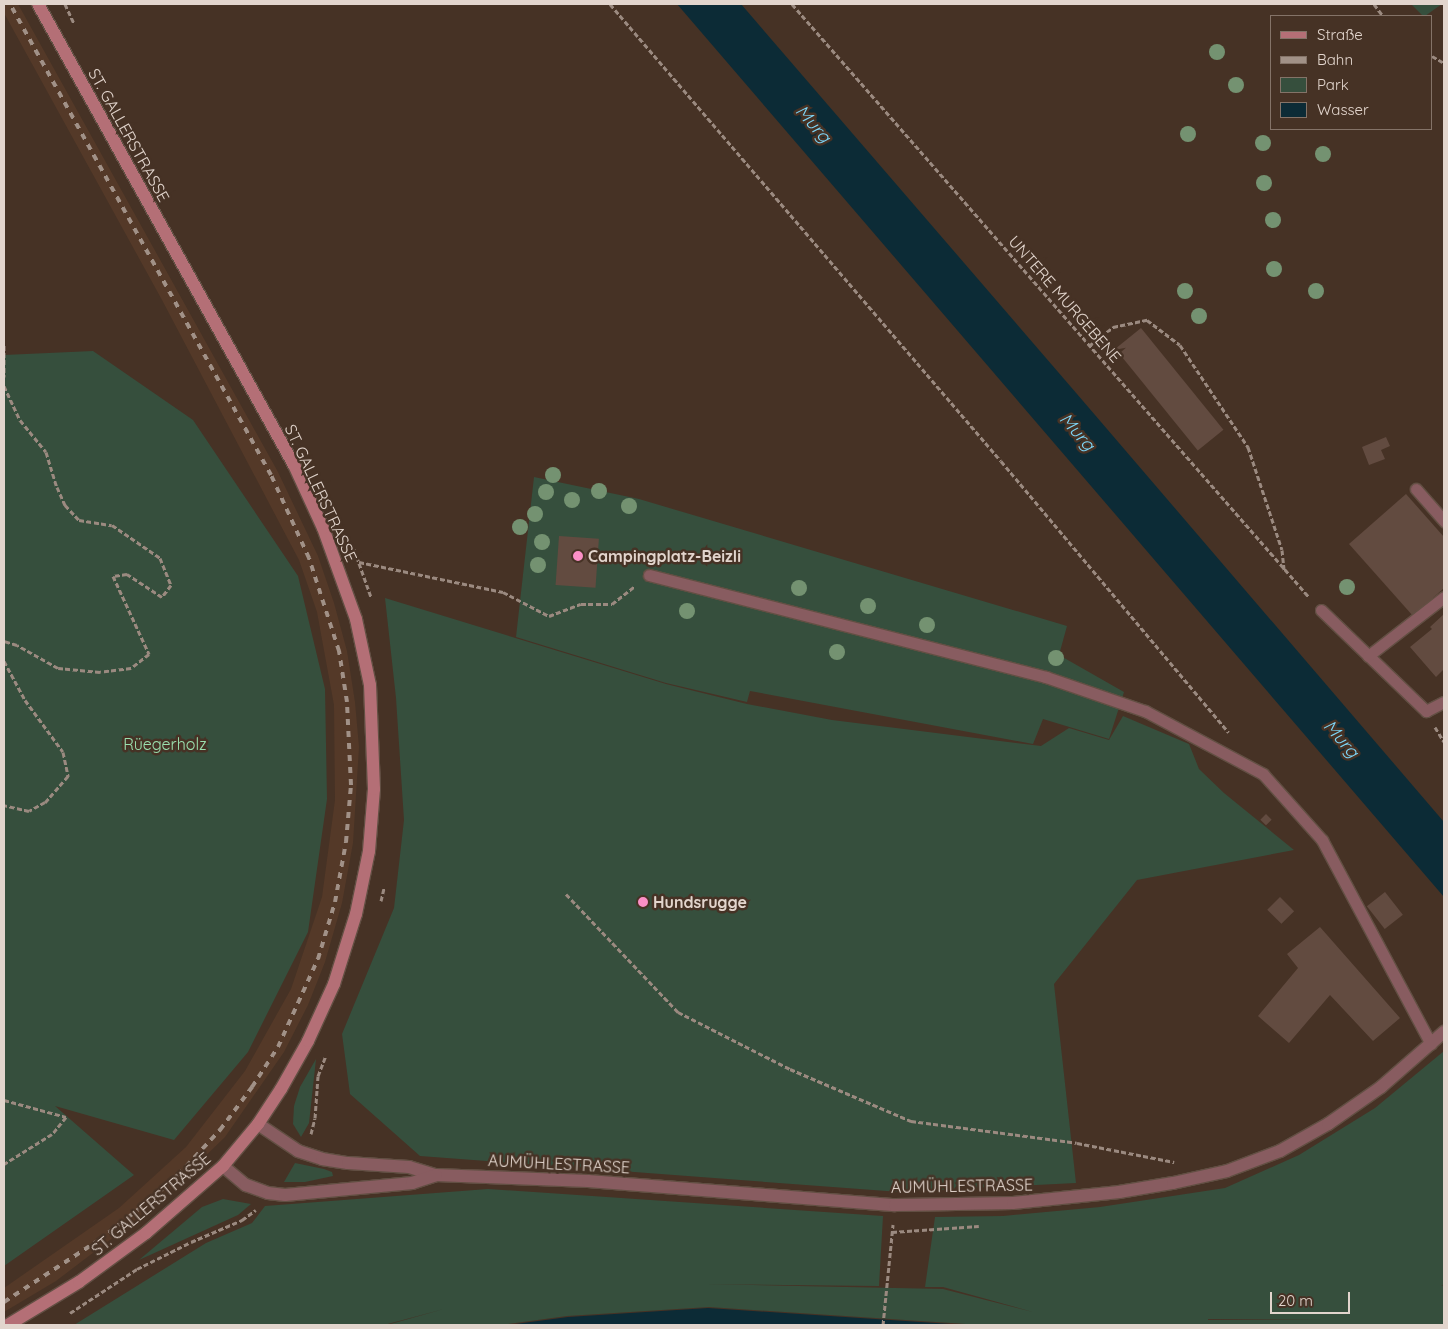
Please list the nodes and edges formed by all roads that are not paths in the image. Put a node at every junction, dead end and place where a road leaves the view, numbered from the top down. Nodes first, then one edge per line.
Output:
1 (38, 4) edge
2 (1416, 489) dead end
3 (1444, 521) edge
4 (649, 576) road end
5 (1444, 597) edge
6 (1321, 610) road end
7 (1368, 656) junction
8 (1444, 702) edge
9 (1444, 1032) edge
10 (1431, 1044) junction
11 (258, 1124) junction
12 (222, 1166) junction
13 (436, 1175) junction
14 (8, 1325) edge

1 - 11 main road, ST. GALLERSTRASSE
2 - 3 lane
4 - 10 lane
5 - 7 lane
6 - 7 lane
7 - 8 lane
9 - 10 street, AUMÜHLESTRASSE
10 - 13 street, AUMÜHLESTRASSE
11 - 12 main road, ST. GALLERSTRASSE
11 - 13 street, AUMÜHLESTRASSE
12 - 13 street, AUMÜHLESTRASSE
12 - 14 main road, ST. GALLERSTRASSE

